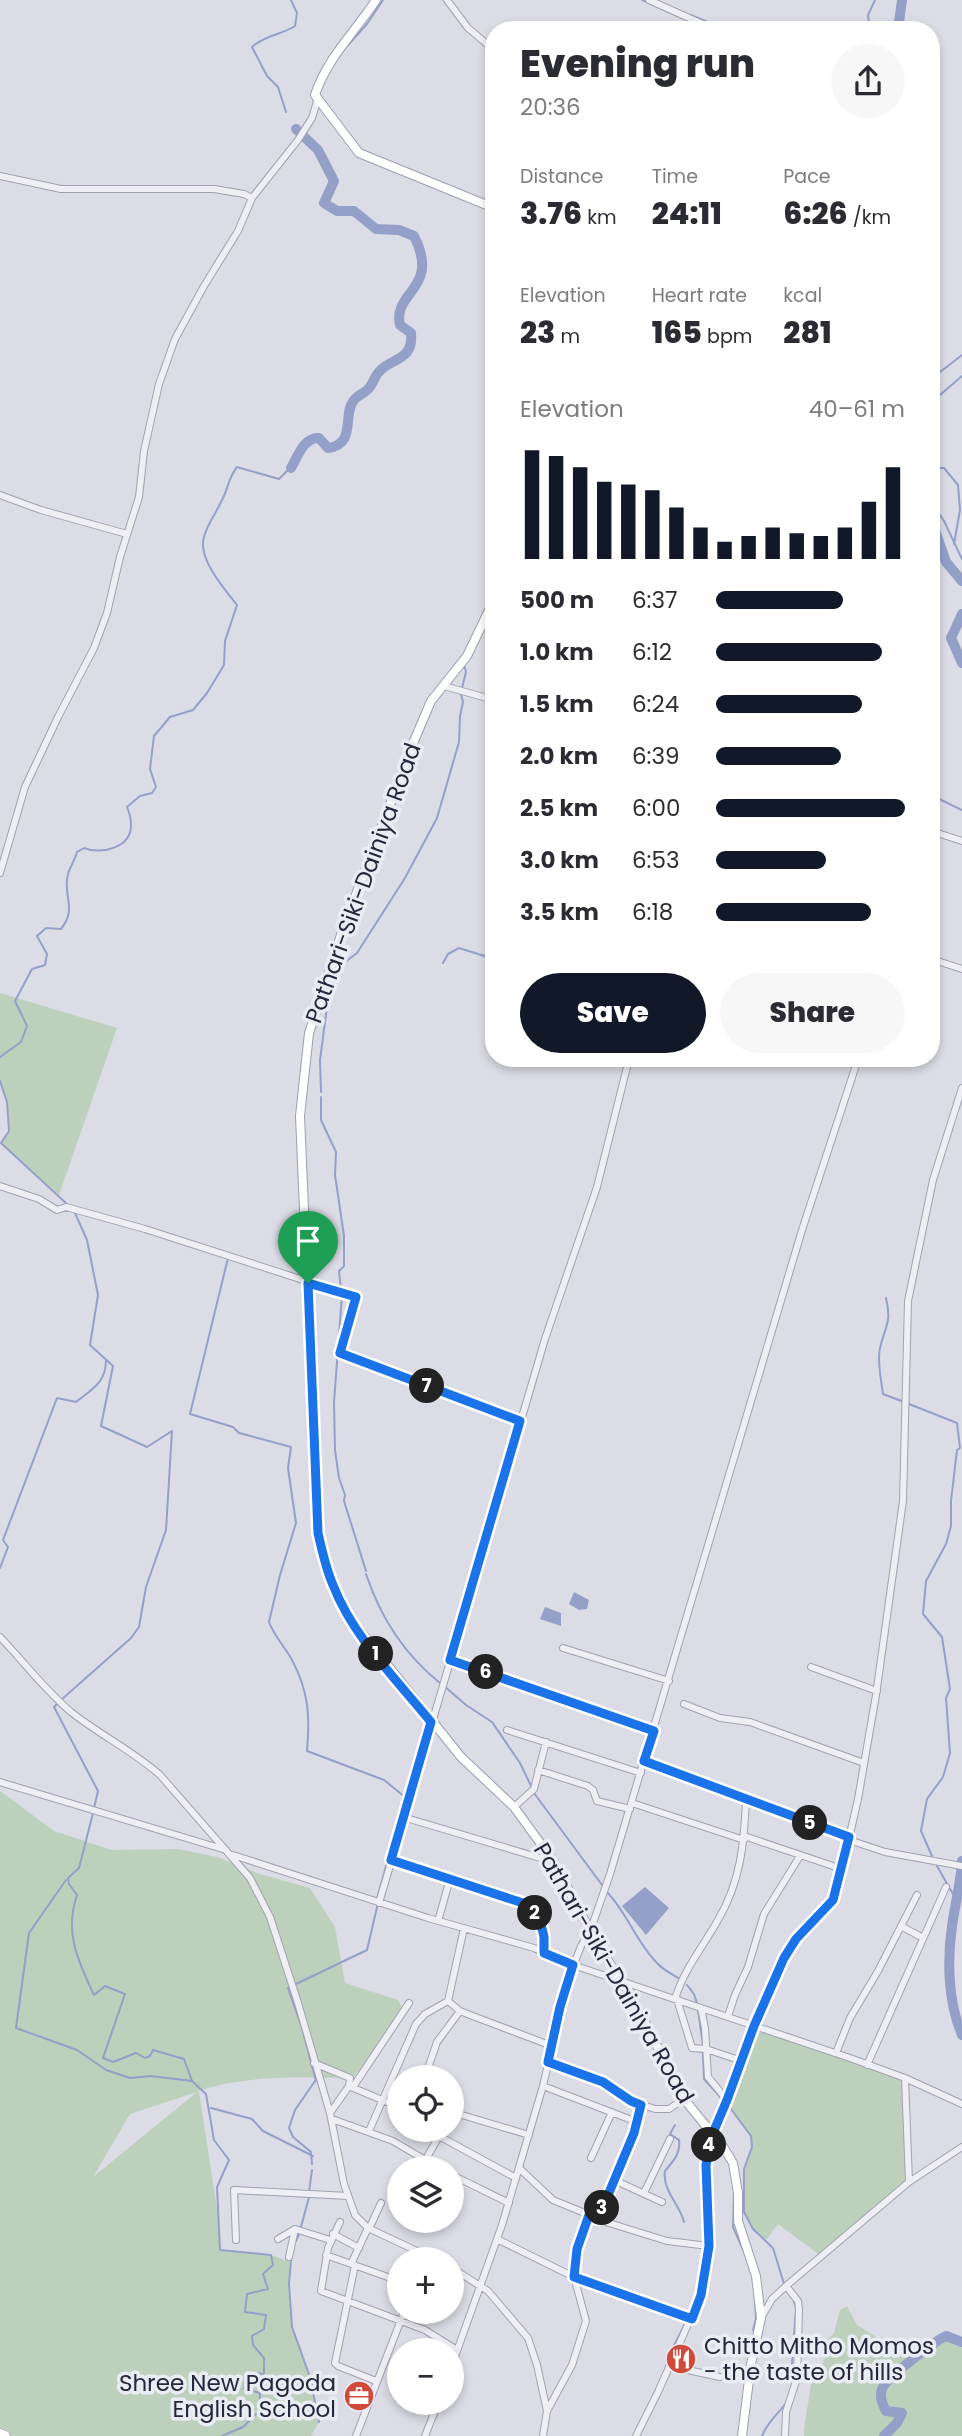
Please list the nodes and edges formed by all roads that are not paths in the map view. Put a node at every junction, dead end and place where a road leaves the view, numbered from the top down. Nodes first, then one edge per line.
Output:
1 (376, 0) edge
2 (447, 0) edge
3 (649, 0) edge
4 (696, 21) edge
5 (485, 42) edge
6 (318, 98) junction
7 (0, 176) edge
8 (252, 198) junction
9 (485, 204) edge
10 (0, 495) edge
11 (127, 534) junction
12 (485, 619) edge
13 (444, 686) junction
14 (485, 697) edge
15 (940, 834) edge
16 (962, 841) edge
17 (0, 873) edge
18 (940, 962) edge
19 (962, 969) edge
20 (627, 1067) edge
21 (855, 1067) edge
22 (962, 1088) edge
23 (0, 1186) edge
24 (308, 1283) junction
25 (520, 1421) junction
26 (0, 1637) edge
27 (563, 1648) dead end
28 (450, 1660) junction
29 (811, 1667) dead end
30 (668, 1681) junction
31 (877, 1691) junction
32 (684, 1704) dead end
33 (431, 1722) junction
34 (506, 1730) dead end
35 (654, 1731) junction
36 (546, 1742) junction
37 (644, 1761) junction
38 (864, 1763) junction
39 (538, 1770) junction
40 (640, 1773) junction
41 (0, 1782) edge
42 (747, 1800) junction
43 (631, 1806) junction
44 (514, 1807) junction
45 (403, 1817) junction
46 (744, 1838) junction
47 (849, 1839) junction
48 (230, 1853) junction
49 (800, 1856) junction
50 (391, 1860) junction
51 (554, 1862) junction
52 (962, 1866) edge
53 (842, 1869) junction
54 (450, 1879) junction
55 (946, 1887) dead end
56 (917, 1895) dead end
57 (379, 1903) junction
58 (438, 1921) junction
59 (901, 1926) junction
60 (464, 1928) junction
61 (590, 1932) junction
62 (923, 1938) junction
63 (544, 1953) junction
64 (573, 1965) junction
65 (622, 1981) junction
66 (676, 2000) junction
67 (448, 2001) junction
68 (409, 2003) dead end
69 (701, 2008) junction
70 (460, 2011) junction
71 (728, 2016) junction
72 (754, 2026) junction
73 (552, 2046) junction
74 (706, 2049) junction
75 (836, 2053) junction
76 (742, 2061) junction
77 (548, 2062) junction
78 (314, 2063) junction
79 (429, 2065) edge
80 (867, 2065) junction
81 (905, 2078) junction
82 (543, 2086) junction
83 (351, 2087) junction
84 (684, 2099) junction
85 (383, 2100) junction
86 (727, 2100) junction
87 (387, 2102) edge
88 (962, 2104) edge
89 (641, 2105) junction
90 (612, 2112) junction
91 (331, 2116) junction
92 (464, 2116) edge
93 (637, 2122) junction
94 (369, 2132) junction
95 (713, 2133) junction
96 (529, 2135) junction
97 (670, 2139) dead end
98 (454, 2142) edge
99 (962, 2147) edge
100 (419, 2156) edge
101 (592, 2158) dead end
102 (519, 2168) junction
103 (516, 2178) junction
104 (614, 2180) junction
105 (464, 2181) edge
106 (909, 2182) junction
107 (644, 2193) junction
108 (348, 2196) junction
109 (662, 2202) dead end
110 (381, 2203) dead end
111 (509, 2203) junction
112 (589, 2215) junction
113 (598, 2219) junction
114 (340, 2222) dead end
115 (295, 2229) junction
116 (369, 2229) junction
117 (331, 2237) junction
118 (498, 2238) junction
119 (278, 2239) dead end
120 (236, 2240) dead end
121 (709, 2246) junction
122 (404, 2247) edge
123 (359, 2248) junction
124 (326, 2255) junction
125 (289, 2257) dead end
126 (353, 2264) junction
127 (464, 2275) edge
128 (387, 2277) edge
129 (574, 2277) junction
130 (480, 2286) junction
131 (786, 2286) junction
132 (349, 2300) junction
133 (387, 2315) edge
134 (761, 2318) junction
135 (692, 2319) junction
136 (399, 2324) edge
137 (410, 2324) edge
138 (440, 2338) edge
139 (461, 2338) edge
140 (669, 2366) junction
141 (720, 2377) dead end
142 (376, 2381) junction
143 (547, 2411) junction
144 (433, 2415) edge
145 (0, 2434) edge
146 (5, 2436) edge
147 (356, 2436) edge
148 (425, 2436) edge
149 (543, 2436) edge
150 (636, 2436) edge
151 (742, 2436) edge
152 (785, 2436) edge

1 - 6 main road
2 - 5 street
3 - 4 street
6 - 8 street
6 - 9 main road
7 - 8 street
8 - 11 street
10 - 11 street
11 - 17 street
12 - 13 main road, Pathari-Siki-Dainiya Road
13 - 14 street
13 - 24 main road, Pathari-Siki-Dainiya Road
15 - 16 street
18 - 19 street
20 - 25 street
21 - 30 street
22 - 31 street
23 - 24 street
24 - 25 street
24 - 33 main road, Pathari-Siki-Dainiya Road
25 - 28 street
26 - 48 street
27 - 30 street
28 - 33 street
28 - 35 street
29 - 31 street
30 - 35 street
31 - 38 street
32 - 38 street
33 - 44 main road, Pathari-Siki-Dainiya Road
33 - 45 street
34 - 36 street
35 - 37 street
36 - 39 street
36 - 40 street
37 - 40 street
37 - 42 street
38 - 47 street
39 - 43 street
39 - 44 street
40 - 43 street
41 - 48 street
42 - 46 street
42 - 47 street
43 - 46 street
43 - 61 street
44 - 51 main road, Pathari-Siki-Dainiya Road
45 - 50 street
45 - 51 street
46 - 49 street
46 - 66 street
47 - 52 street
47 - 53 street
48 - 57 street
48 - 78 street
49 - 53 street
49 - 71 street
50 - 54 street
50 - 57 street
51 - 61 main road, Pathari-Siki-Dainiya Road
53 - 72 street
54 - 58 street
54 - 63 street
55 - 62 street
56 - 59 street
57 - 58 street
58 - 60 street
59 - 62 street
59 - 75 street
60 - 63 street
60 - 67 street
61 - 64 street
61 - 65 main road, Pathari-Siki-Dainiya Road
62 - 80 street
63 - 64 street
64 - 65 street
64 - 73 street
65 - 66 street
65 - 84 main road, Pathari-Siki-Dainiya Road
66 - 69 street
66 - 74 street
67 - 70 street
67 - 85 street
68 - 83 street
69 - 71 street
69 - 74 street
70 - 73 street
70 - 79 street
71 - 72 street
72 - 75 street
72 - 76 street
73 - 77 street
74 - 76 street
74 - 86 street
75 - 80 street
76 - 86 street
77 - 82 street
77 - 89 street
78 - 83 street
78 - 91 street
80 - 81 street
81 - 88 street
81 - 106 street
82 - 90 street
82 - 96 street
83 - 85 street
83 - 91 street
84 - 89 street
84 - 95 main road, Pathari-Siki-Dainiya Road
85 - 87 street
85 - 94 street
86 - 95 street
89 - 93 street
90 - 93 street
90 - 101 street
91 - 94 street
91 - 108 street
92 - 96 street
93 - 104 street
94 - 100 street
95 - 121 street
95 - 134 main road, Pathari-Siki-Dainiya Road
96 - 102 street
97 - 107 street
98 - 103 street
99 - 106 street
102 - 103 street
102 - 112 street
103 - 111 street
104 - 107 street
104 - 113 street
105 - 111 street
106 - 131 street
107 - 109 street
108 - 116 street
108 - 120 street
110 - 116 street
111 - 118 street
112 - 113 street
112 - 129 street
113 - 121 street
114 - 117 street
115 - 117 street
115 - 119 street
115 - 125 street
116 - 122 street
116 - 123 street
117 - 123 street
117 - 124 street
118 - 129 street
118 - 130 street
121 - 135 street
123 - 126 street
124 - 126 street
124 - 132 street
126 - 128 street
126 - 132 street
127 - 130 street
129 - 135 street
129 - 143 street
130 - 139 street
130 - 143 street
131 - 134 street
131 - 152 street
132 - 133 street
132 - 142 street
134 - 151 main road, Pathari-Siki-Dainiya Road
135 - 140 street
136 - 142 street
137 - 138 street
140 - 141 street
140 - 150 street
142 - 147 street
143 - 149 street
144 - 148 street
145 - 146 highway

